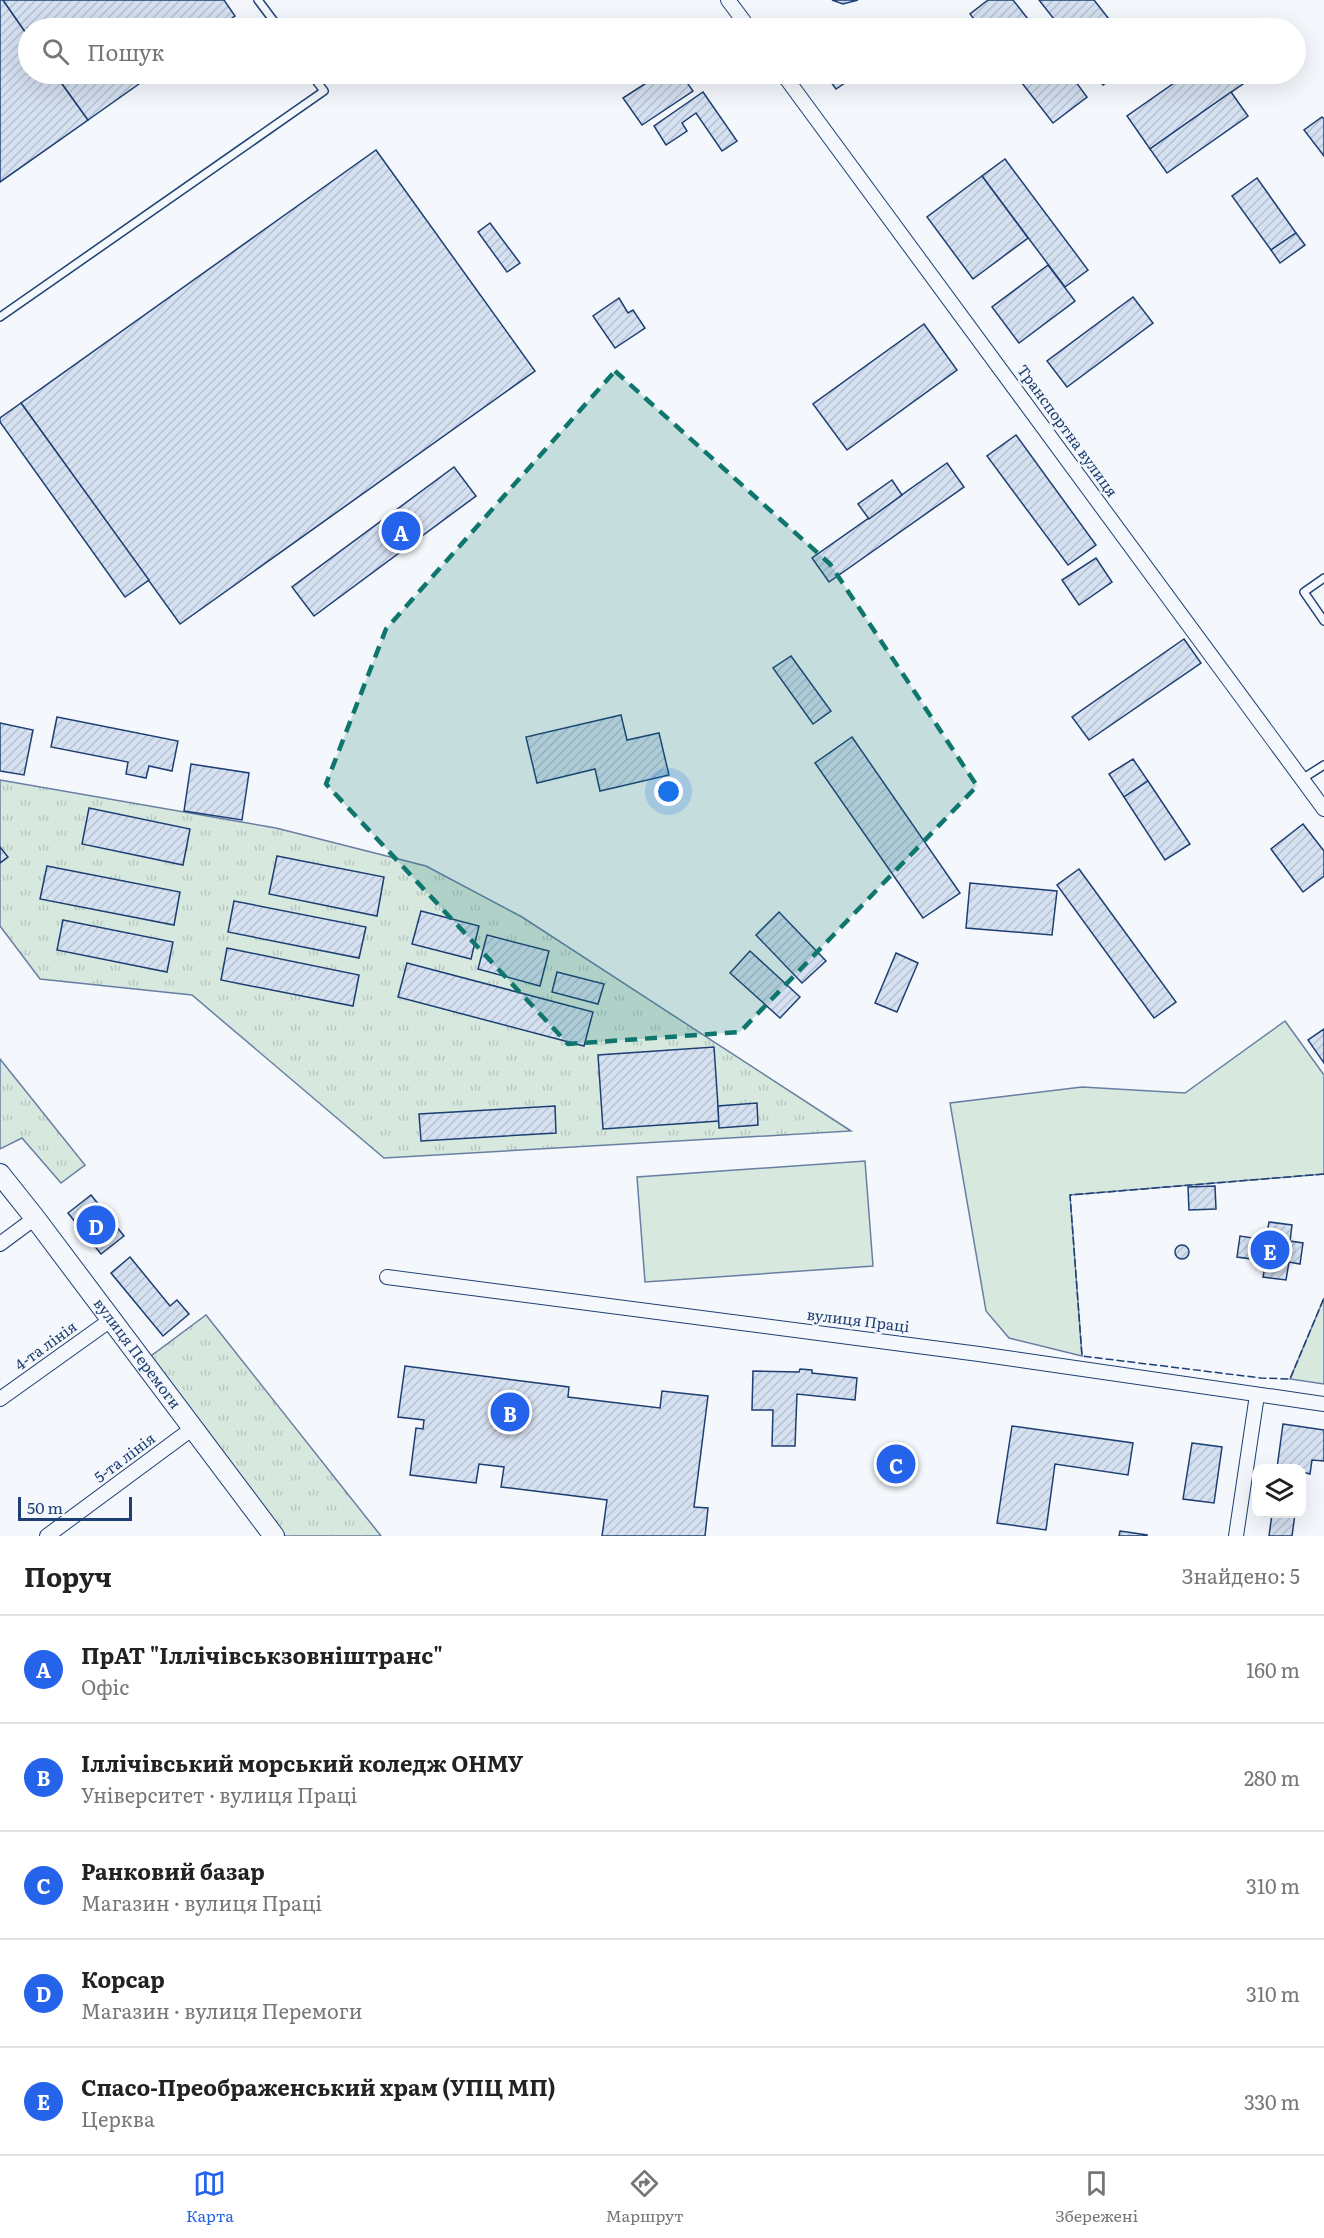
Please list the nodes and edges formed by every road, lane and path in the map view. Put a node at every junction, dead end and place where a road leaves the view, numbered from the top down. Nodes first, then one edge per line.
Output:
1 (258, 0) edge
2 (728, 0) edge
3 (272, 18) edge
4 (742, 18) edge
5 (318, 84) edge
6 (790, 84) edge
7 (0, 306) edge
8 (2, 315) edge
9 (1324, 578) edge
10 (1324, 621) edge
11 (1324, 765) edge
12 (1302, 779) junction
13 (1324, 809) edge
14 (0, 1174) edge
15 (35, 1218) junction
16 (0, 1244) edge
17 (387, 1277) dead end
18 (112, 1319) junction
19 (1257, 1395) junction
20 (0, 1399) edge
21 (1324, 1404) edge
22 (193, 1428) junction
23 (47, 1536) edge
24 (274, 1536) edge
25 (1236, 1536) edge

1 - 3 lane
2 - 4 street
5 - 8 lane
6 - 12 street, Транспортна вулиця
7 - 8 lane
9 - 10 lane
11 - 12 lane
12 - 13 street, Транспортна вулиця
14 - 15 main road, вулиця Перемоги
15 - 16 street
15 - 18 main road, вулиця Перемоги
17 - 19 street, вулиця Праці
18 - 20 street, 4-та лінія
18 - 22 main road, вулиця Перемоги
19 - 21 street, вулиця Праці
19 - 25 street
22 - 23 street, 5-та лінія
22 - 24 main road, вулиця Перемоги

